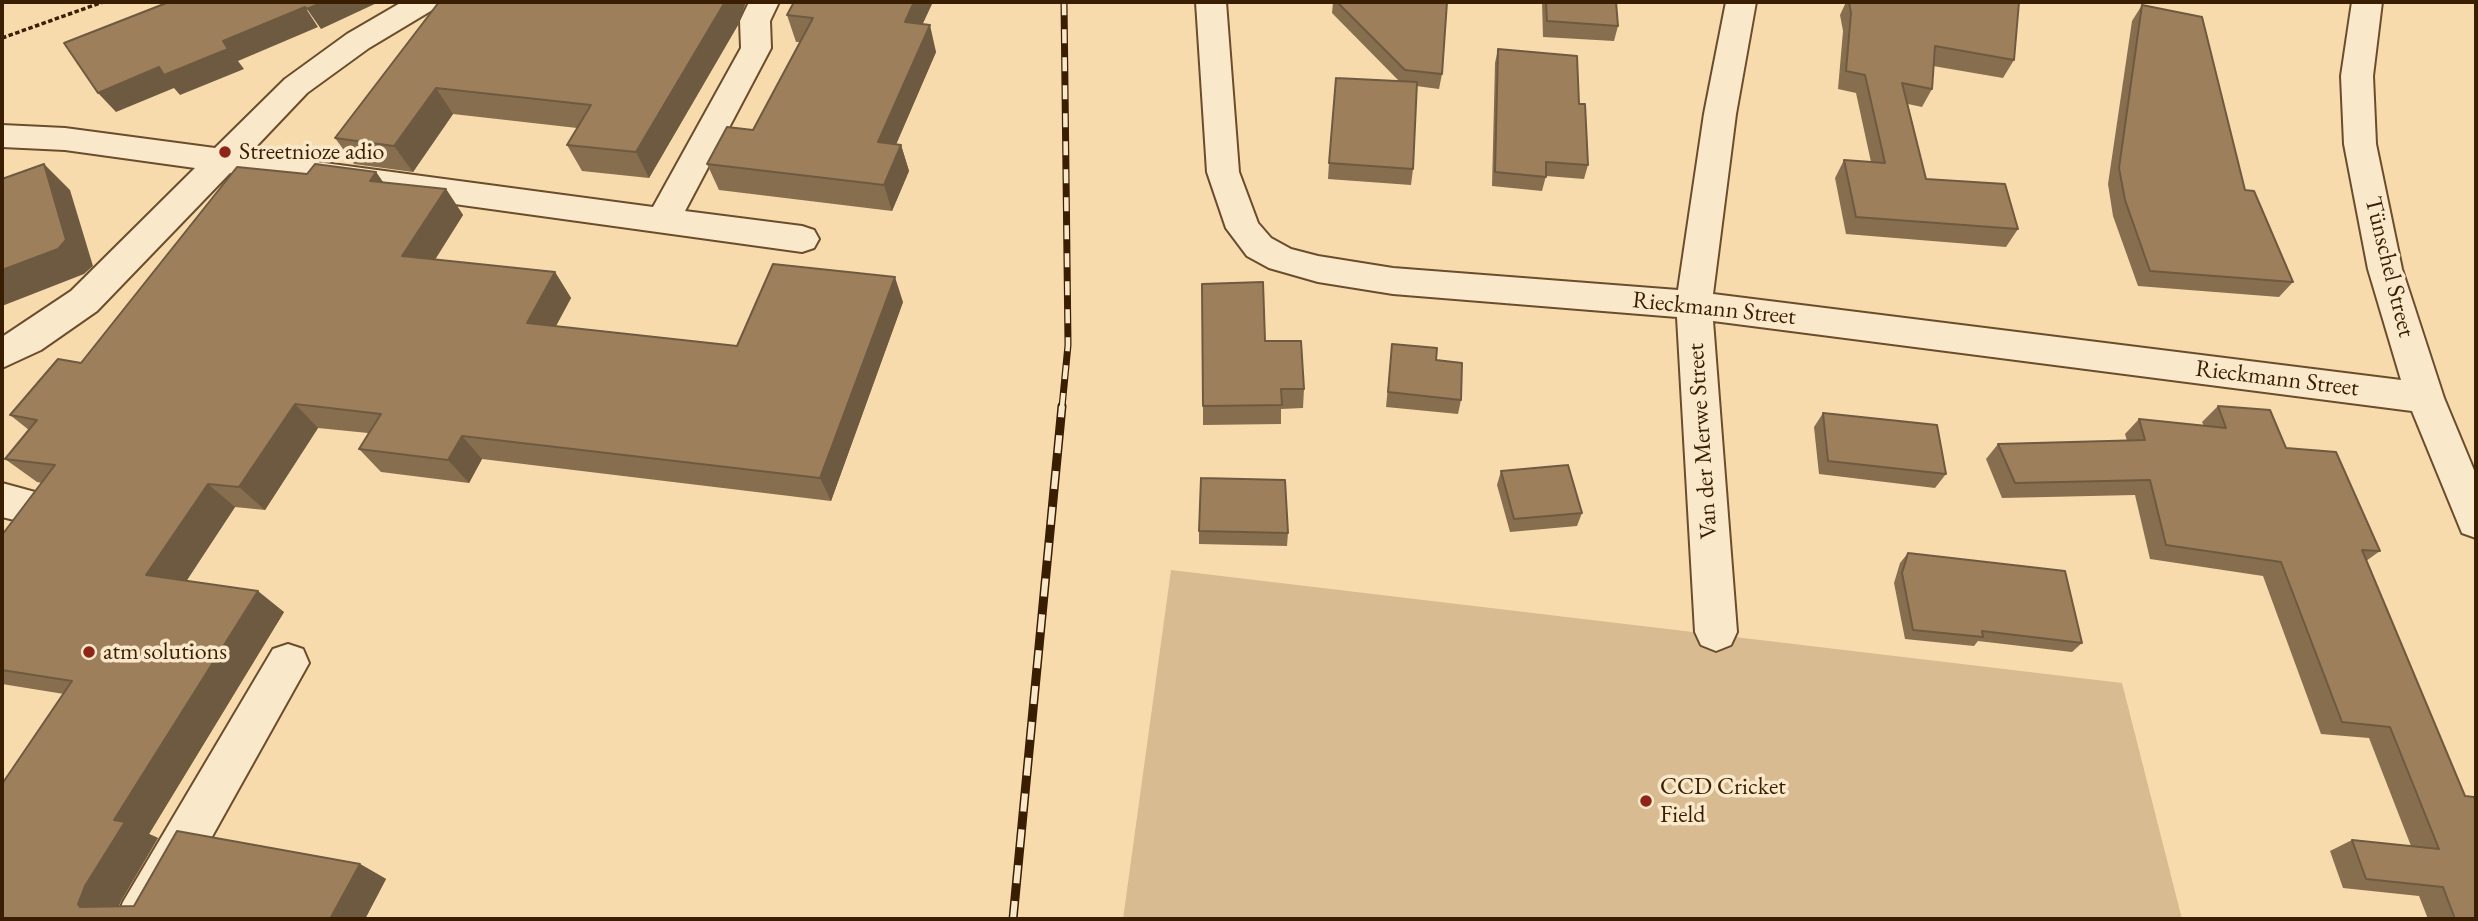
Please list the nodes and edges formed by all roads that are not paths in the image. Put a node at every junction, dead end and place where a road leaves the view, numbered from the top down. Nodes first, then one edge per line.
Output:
1 (424, 2) edge
2 (764, 2) edge
3 (1211, 2) edge
4 (1741, 2) edge
5 (2367, 2) edge
6 (2, 136) edge
7 (223, 160) junction
8 (663, 220) junction
9 (802, 239) dead end
10 (1694, 305) junction
11 (2, 354) edge
12 (2425, 398) junction
13 (2, 500) edge
14 (43, 510) edge
15 (2476, 521) edge
16 (1716, 632) dead end
17 (288, 663) dead end
18 (140, 919) edge

1 - 7 street
2 - 8 street
3 - 10 street, Rieckmann Street
4 - 10 street, Van der Merwe Street
5 - 12 street, Tünschel Street
6 - 7 street
7 - 8 street
7 - 11 street
8 - 9 street
10 - 12 street, Rieckmann Street
10 - 16 street, Van der Merwe Street
12 - 15 street, Tünschel Street
13 - 14 street
17 - 18 street

